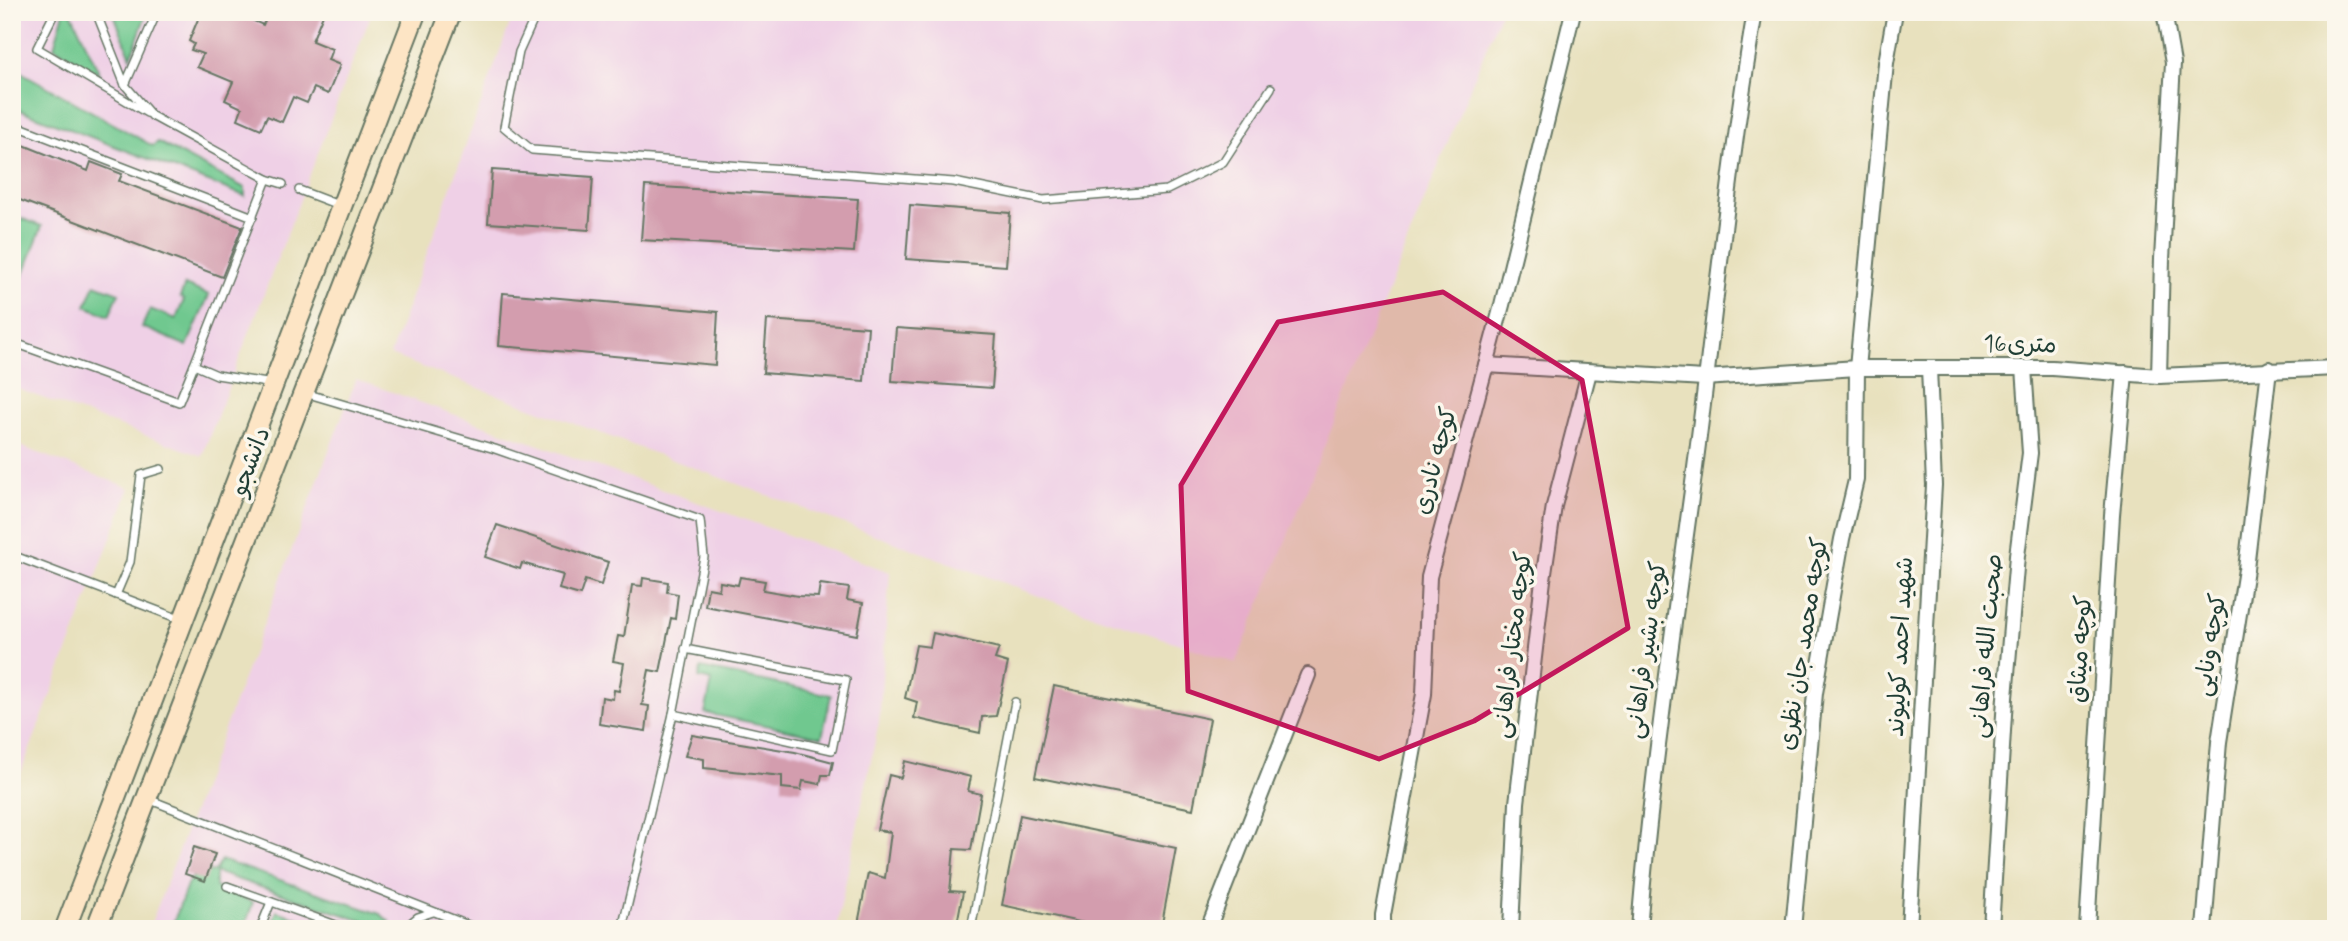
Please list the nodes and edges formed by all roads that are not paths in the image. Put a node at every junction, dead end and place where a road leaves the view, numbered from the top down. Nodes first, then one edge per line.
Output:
1 (55, 12) edge
2 (96, 12) edge
3 (157, 12) edge
4 (416, 12) edge
5 (451, 12) edge
6 (537, 12) edge
7 (1573, 12) edge
8 (1755, 12) edge
9 (1895, 12) edge
10 (2164, 12) edge
11 (125, 85) junction
12 (1271, 88) dead end
13 (152, 116) junction
14 (12, 124) edge
15 (267, 179) junction
16 (283, 184) dead end
17 (299, 190) dead end
18 (342, 206) junction
19 (254, 217) junction
20 (12, 342) edge
21 (194, 365) junction
22 (1486, 365) junction
23 (1857, 368) junction
24 (1928, 368) junction
25 (2024, 368) junction
26 (2336, 368) edge
27 (2269, 369) junction
28 (1589, 372) junction
29 (2125, 373) junction
30 (2159, 376) junction
31 (1704, 378) junction
32 (273, 384) junction
33 (304, 393) junction
34 (162, 469) dead end
35 (12, 555) edge
36 (116, 595) junction
37 (183, 620) junction
38 (685, 649) junction
39 (1308, 675) dead end
40 (1015, 702) dead end
41 (673, 714) junction
42 (147, 799) junction
43 (2336, 864) edge
44 (2336, 880) edge
45 (228, 886) dead end
46 (271, 902) junction
47 (434, 912) junction
48 (65, 929) edge
49 (96, 929) edge
50 (260, 929) edge
51 (348, 929) edge
52 (403, 929) edge
53 (478, 929) edge
54 (622, 929) edge
55 (971, 929) edge
56 (1208, 929) edge
57 (1384, 929) edge
58 (1511, 929) edge
59 (1639, 929) edge
60 (1793, 929) edge
61 (1909, 929) edge
62 (1991, 929) edge
63 (2087, 929) edge
64 (2204, 929) edge

1 - 13 lane
2 - 11 lane
3 - 11 lane
4 - 18 main road, دانشجو
5 - 33 main road, دانشجو
6 - 12 lane
7 - 22 street, کوچه نادری
8 - 31 street, کوچه بشیر فراهانی
9 - 23 street, کوچه محمد جان نظری
10 - 30 street
11 - 13 lane
13 - 15 lane
14 - 19 lane
15 - 16 lane
15 - 19 lane
17 - 18 lane
18 - 32 main road, دانشجو
19 - 21 lane
20 - 21 lane
21 - 32 lane
22 - 28 street, 16متری
22 - 57 street, کوچه نادری
23 - 24 street, 16متری
23 - 31 street, 16متری
23 - 60 street, کوچه محمد جان نظری
24 - 25 street, 16متری
24 - 61 street, شهید احمد کولیوند
25 - 29 street, 16متری
25 - 62 street, صحبت الله فراهانی
26 - 27 street, 16متری
27 - 30 street, 16متری
27 - 64 street, کوچه ونایی
28 - 31 street, 16متری
28 - 58 street, کوچه مختار فراهانی
29 - 30 street, 16متری
29 - 63 street, کوچه میثاق
31 - 59 street, کوچه بشیر فراهانی
32 - 37 main road, دانشجو
33 - 38 lane
33 - 42 main road, دانشجو
34 - 36 lane
35 - 36 lane
36 - 37 lane
37 - 48 main road, دانشجو
38 - 41 lane
38 - 41 lane
39 - 56 street
40 - 55 lane
41 - 54 lane
42 - 47 lane
42 - 49 main road, دانشجو
43 - 44 street
45 - 46 lane
46 - 50 lane
46 - 51 lane
47 - 52 lane
47 - 53 lane

